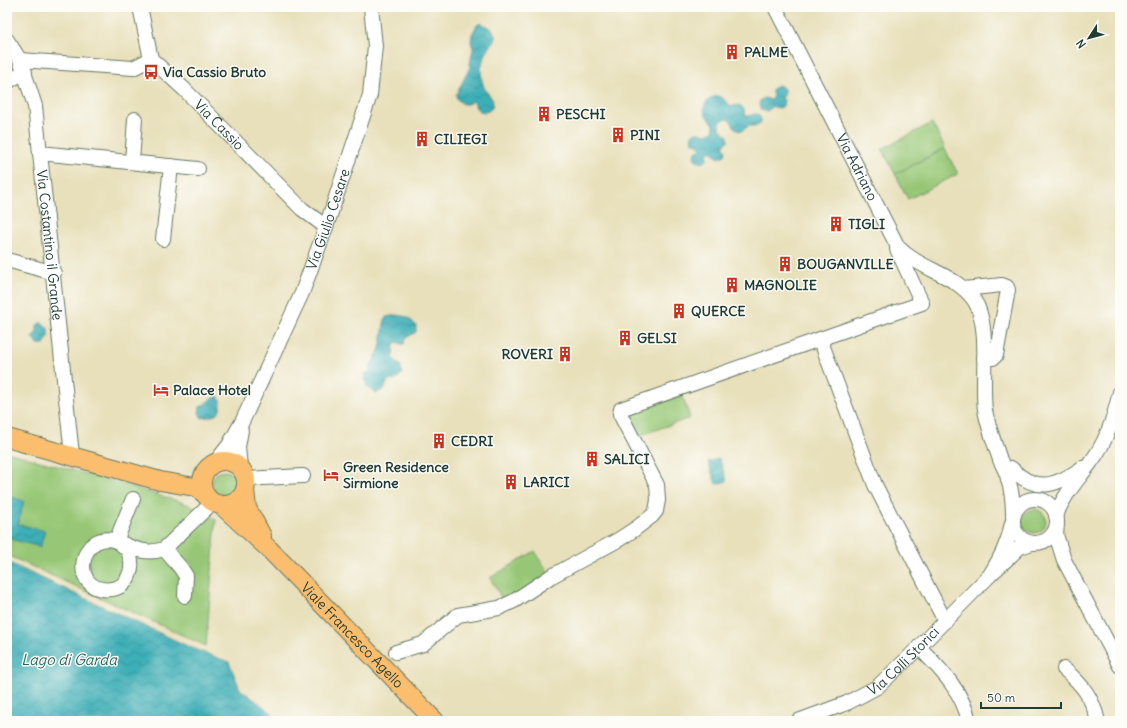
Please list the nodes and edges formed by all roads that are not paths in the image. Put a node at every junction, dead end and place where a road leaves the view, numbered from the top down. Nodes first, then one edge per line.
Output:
1 (140, 7) edge
2 (371, 7) edge
3 (776, 7) edge
4 (7, 40) edge
5 (150, 59) junction
6 (22, 66) junction
7 (7, 82) edge
8 (135, 119) dead end
9 (40, 153) junction
10 (132, 162) junction
11 (171, 166) junction
12 (198, 169) dead end
13 (326, 227) junction
14 (891, 236) junction
15 (163, 239) dead end
16 (7, 260) edge
17 (54, 273) junction
18 (964, 289) junction
19 (820, 339) junction
20 (984, 358) junction
21 (1120, 392) edge
22 (242, 422) junction
23 (1115, 426) edge
24 (993, 437) junction
25 (7, 438) edge
26 (72, 455) junction
27 (1094, 458) junction
28 (210, 467) junction
29 (1011, 468) junction
30 (1085, 471) junction
31 (303, 476) dead end
32 (244, 479) junction
33 (160, 481) junction
34 (133, 499) dead end
35 (1039, 499) junction
36 (213, 500) junction
37 (1013, 519) junction
38 (1056, 520) junction
39 (1035, 543) junction
40 (164, 549) junction
41 (269, 549) junction
42 (1064, 560) junction
43 (990, 575) junction
44 (185, 596) dead end
45 (945, 621) junction
46 (919, 647) junction
47 (396, 652) dead end
48 (1120, 666) edge
49 (1064, 670) dead end
50 (435, 721) edge
51 (798, 721) edge
52 (969, 721) edge
53 (1098, 721) edge

1 - 5 street
2 - 13 street, Via Giulio Cesare
3 - 14 street, Via Adriano
4 - 6 street, Via Costantino il Grande
5 - 6 street
5 - 13 street, Via Cassio
6 - 7 street
6 - 9 street, Via Costantino il Grande
8 - 10 street
9 - 10 street
9 - 17 street, Via Costantino il Grande
10 - 11 street
11 - 12 street
11 - 15 street
13 - 22 street, Via Giulio Cesare
14 - 18 street, Via Adriano
14 - 19 street
16 - 17 street
17 - 26 street, Via Costantino il Grande
18 - 20 street, Via Adriano
18 - 20 street
19 - 45 street
19 - 47 street
20 - 24 street, Via Adriano
21 - 23 street, Via Colli Storici
22 - 28 street, Via Giulio Cesare
22 - 32 street, Via Giulio Cesare
23 - 27 street, Via Colli Storici
24 - 29 street, Via Adriano
24 - 37 street, Via Adriano
25 - 26 main road, Viale Francesco Agello
26 - 33 main road, Viale Francesco Agello
27 - 29 street
27 - 30 street, Via Colli Storici
28 - 32 main road
28 - 33 main road, Viale Francesco Agello
28 - 36 main road
29 - 35 street, Via Adriano
30 - 35 street, Via Colli Storici
30 - 38 street, Via Colli Storici
31 - 32 street
32 - 36 main road
32 - 41 main road, Viale Francesco Agello
33 - 36 main road, Viale Francesco Agello
34 - 40 street
35 - 37 street, Via Colli Storici
35 - 38 street
36 - 40 street
36 - 41 main road, Viale Francesco Agello
37 - 39 street
37 - 43 street, Via Colli Storici
38 - 39 street, Via Colli Storici
38 - 42 street
39 - 42 street
39 - 43 street, Via Colli Storici
40 - 44 street
41 - 50 main road, Viale Francesco Agello
42 - 48 street
43 - 45 street, Via Colli Storici
45 - 46 street, Via Colli Storici
46 - 51 street, Via Colli Storici
46 - 52 street
49 - 53 street

